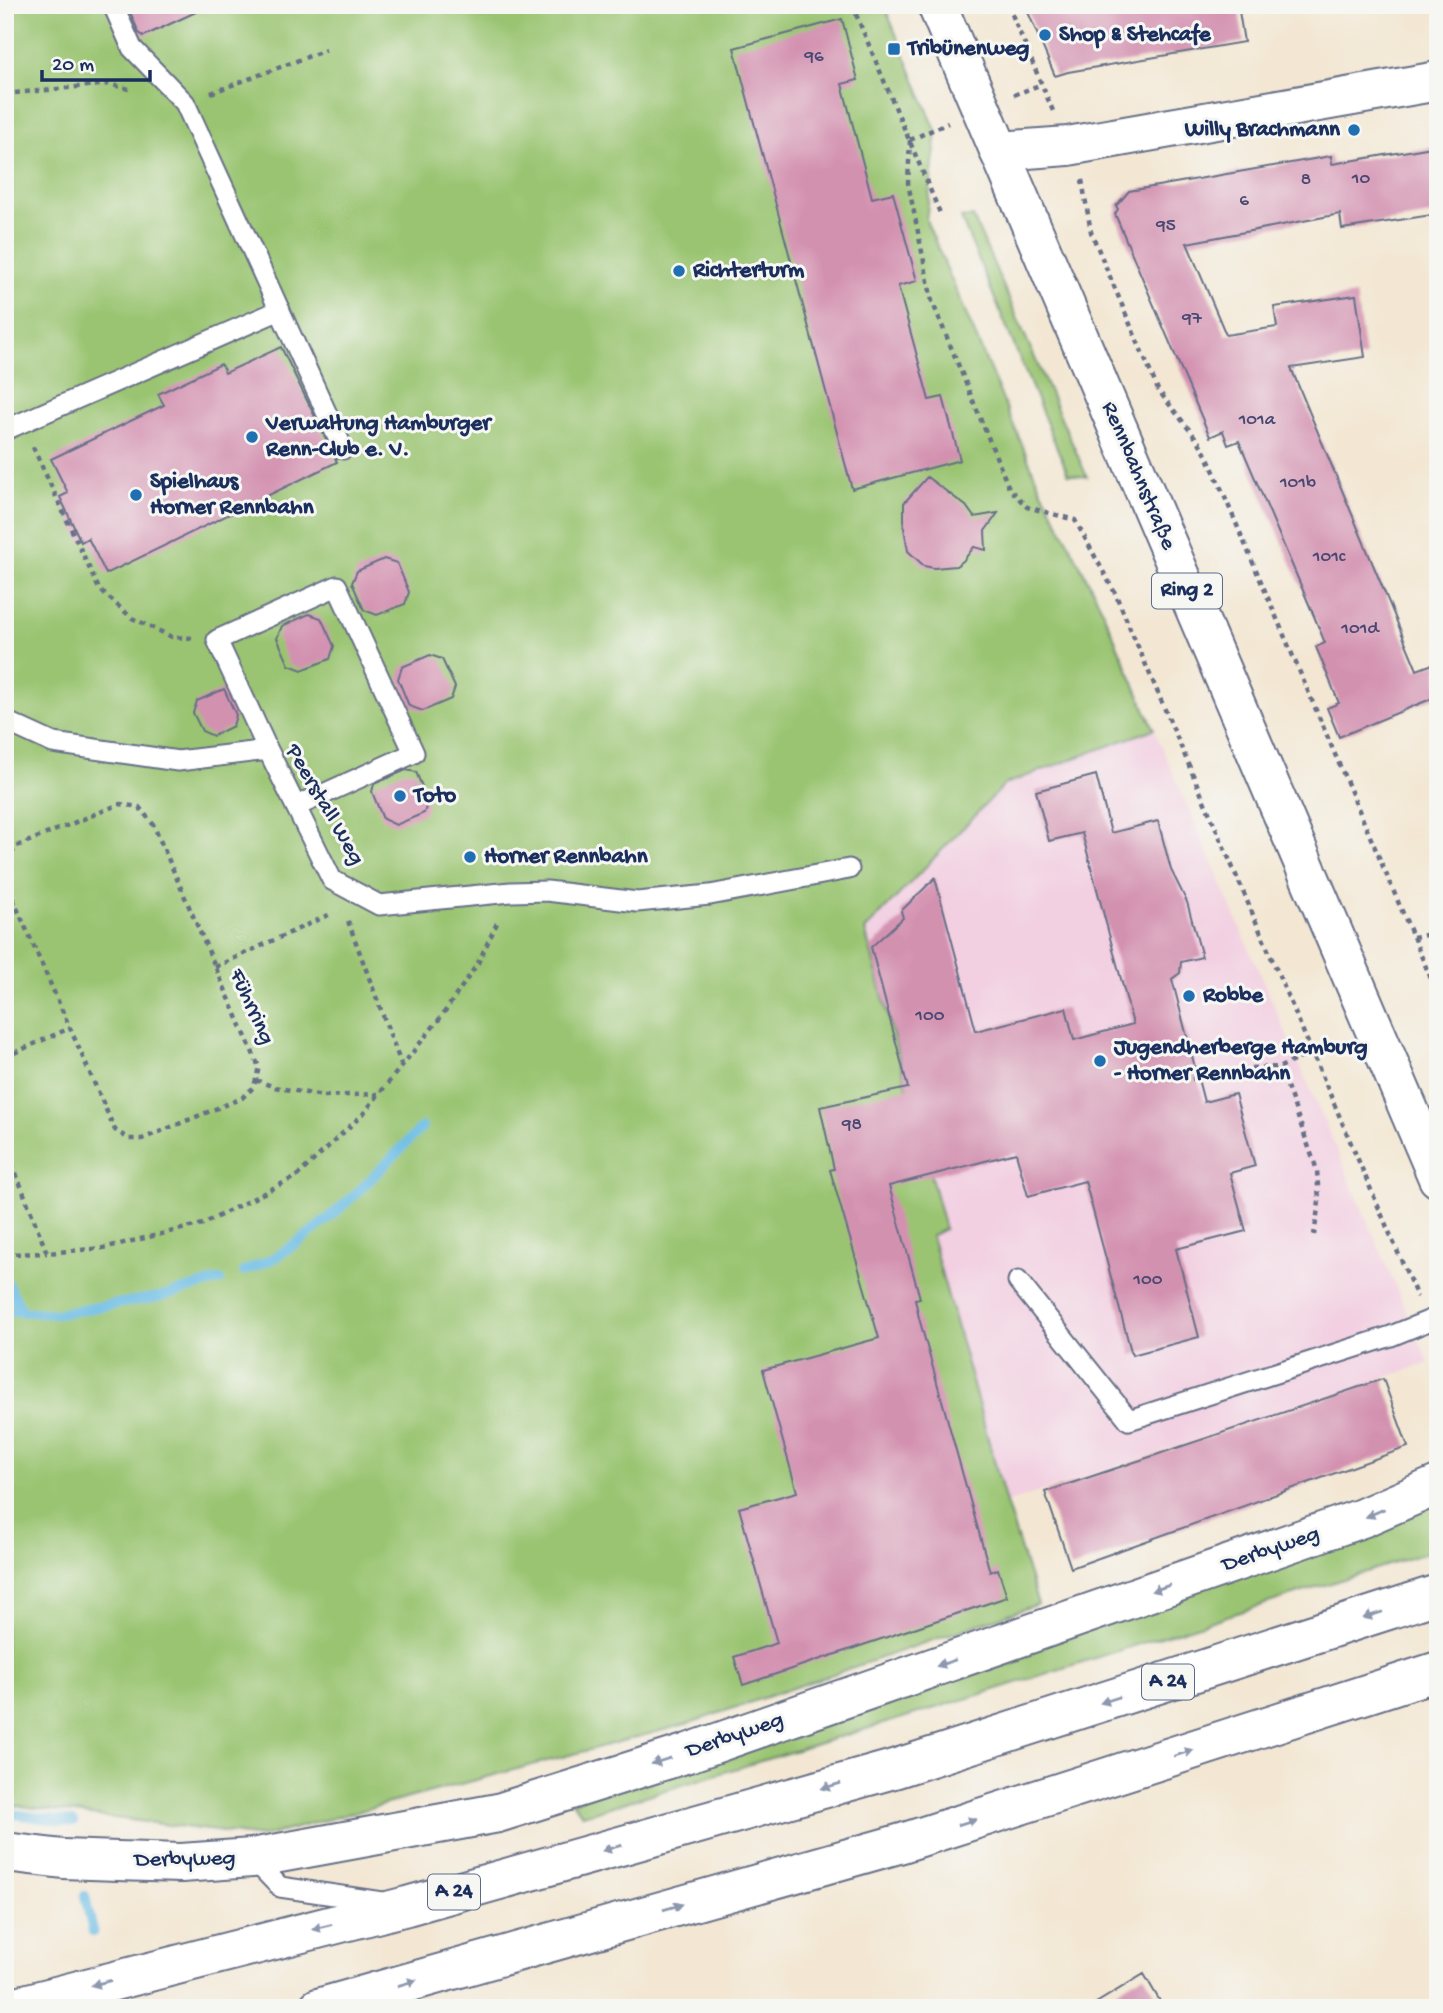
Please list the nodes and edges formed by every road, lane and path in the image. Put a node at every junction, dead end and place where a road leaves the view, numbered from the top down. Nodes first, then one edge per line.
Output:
1 (113, 5) edge
2 (852, 5) edge
3 (937, 5) edge
4 (1008, 5) edge
5 (326, 50) dead end
6 (1438, 81) edge
7 (1042, 84) junction
8 (5, 94) edge
9 (1015, 95) dead end
10 (185, 103) junction
11 (1056, 117) dead end
12 (948, 123) dead end
13 (910, 140) junction
14 (999, 152) junction
15 (1081, 178) dead end
16 (940, 213) dead end
17 (280, 310) junction
18 (13, 427) edge
19 (343, 449) dead end
20 (218, 640) junction
21 (5, 720) edge
22 (268, 750) junction
23 (297, 806) junction
24 (5, 862) edge
25 (849, 869) dead end
26 (5, 881) edge
27 (511, 891) junction
28 (1438, 933) edge
29 (1413, 937) junction
30 (215, 967) junction
31 (1438, 995) edge
32 (70, 1028) junction
33 (1312, 1053) junction
34 (5, 1057) edge
35 (402, 1065) junction
36 (1280, 1067) junction
37 (1192, 1079) dead end
38 (256, 1080) junction
39 (379, 1094) junction
40 (5, 1145) edge
41 (1438, 1178) edge
42 (1314, 1235) dead end
43 (47, 1253) junction
44 (5, 1254) edge
45 (1018, 1280) dead end
46 (1432, 1319) edge
47 (1438, 1485) edge
48 (1438, 1594) edge
49 (1438, 1671) edge
50 (6, 1852) edge
51 (251, 1858) junction
52 (407, 1906) junction
53 (9, 2008) edge
54 (318, 2008) edge

1 - 10 lane
2 - 13 path
3 - 14 main road, Rennbahnstraße / Ring 2
4 - 7 path
5 - 10 path
6 - 14 main road
7 - 9 path
7 - 11 path
8 - 10 path
10 - 17 lane
12 - 13 path
13 - 16 path
13 - 33 path
14 - 41 main road, Rennbahnstraße / Ring 2
15 - 29 path
17 - 18 lane
17 - 19 lane
18 - 20 path
20 - 22 lane
20 - 23 lane
21 - 22 lane, Peerstall Weg
22 - 23 lane, Peerstall Weg
23 - 27 lane, Peerstall Weg
24 - 30 path, Führring
25 - 27 lane, Peerstall Weg
26 - 32 path, Führring
27 - 35 path
28 - 29 path
29 - 31 path
30 - 35 path
30 - 38 path, Führring
32 - 34 path
32 - 38 path, Führring
33 - 36 path
33 - 46 path
35 - 39 path
36 - 37 path
36 - 42 path
38 - 39 path
39 - 43 path
40 - 43 path
43 - 44 path
45 - 46 lane
47 -> 51 main road, Derbyweg
48 -> 52 main road, A 24
54 -> 49 main road
50 - 51 main road, Derbyweg
51 - 52 lane
52 -> 53 main road, A 24

